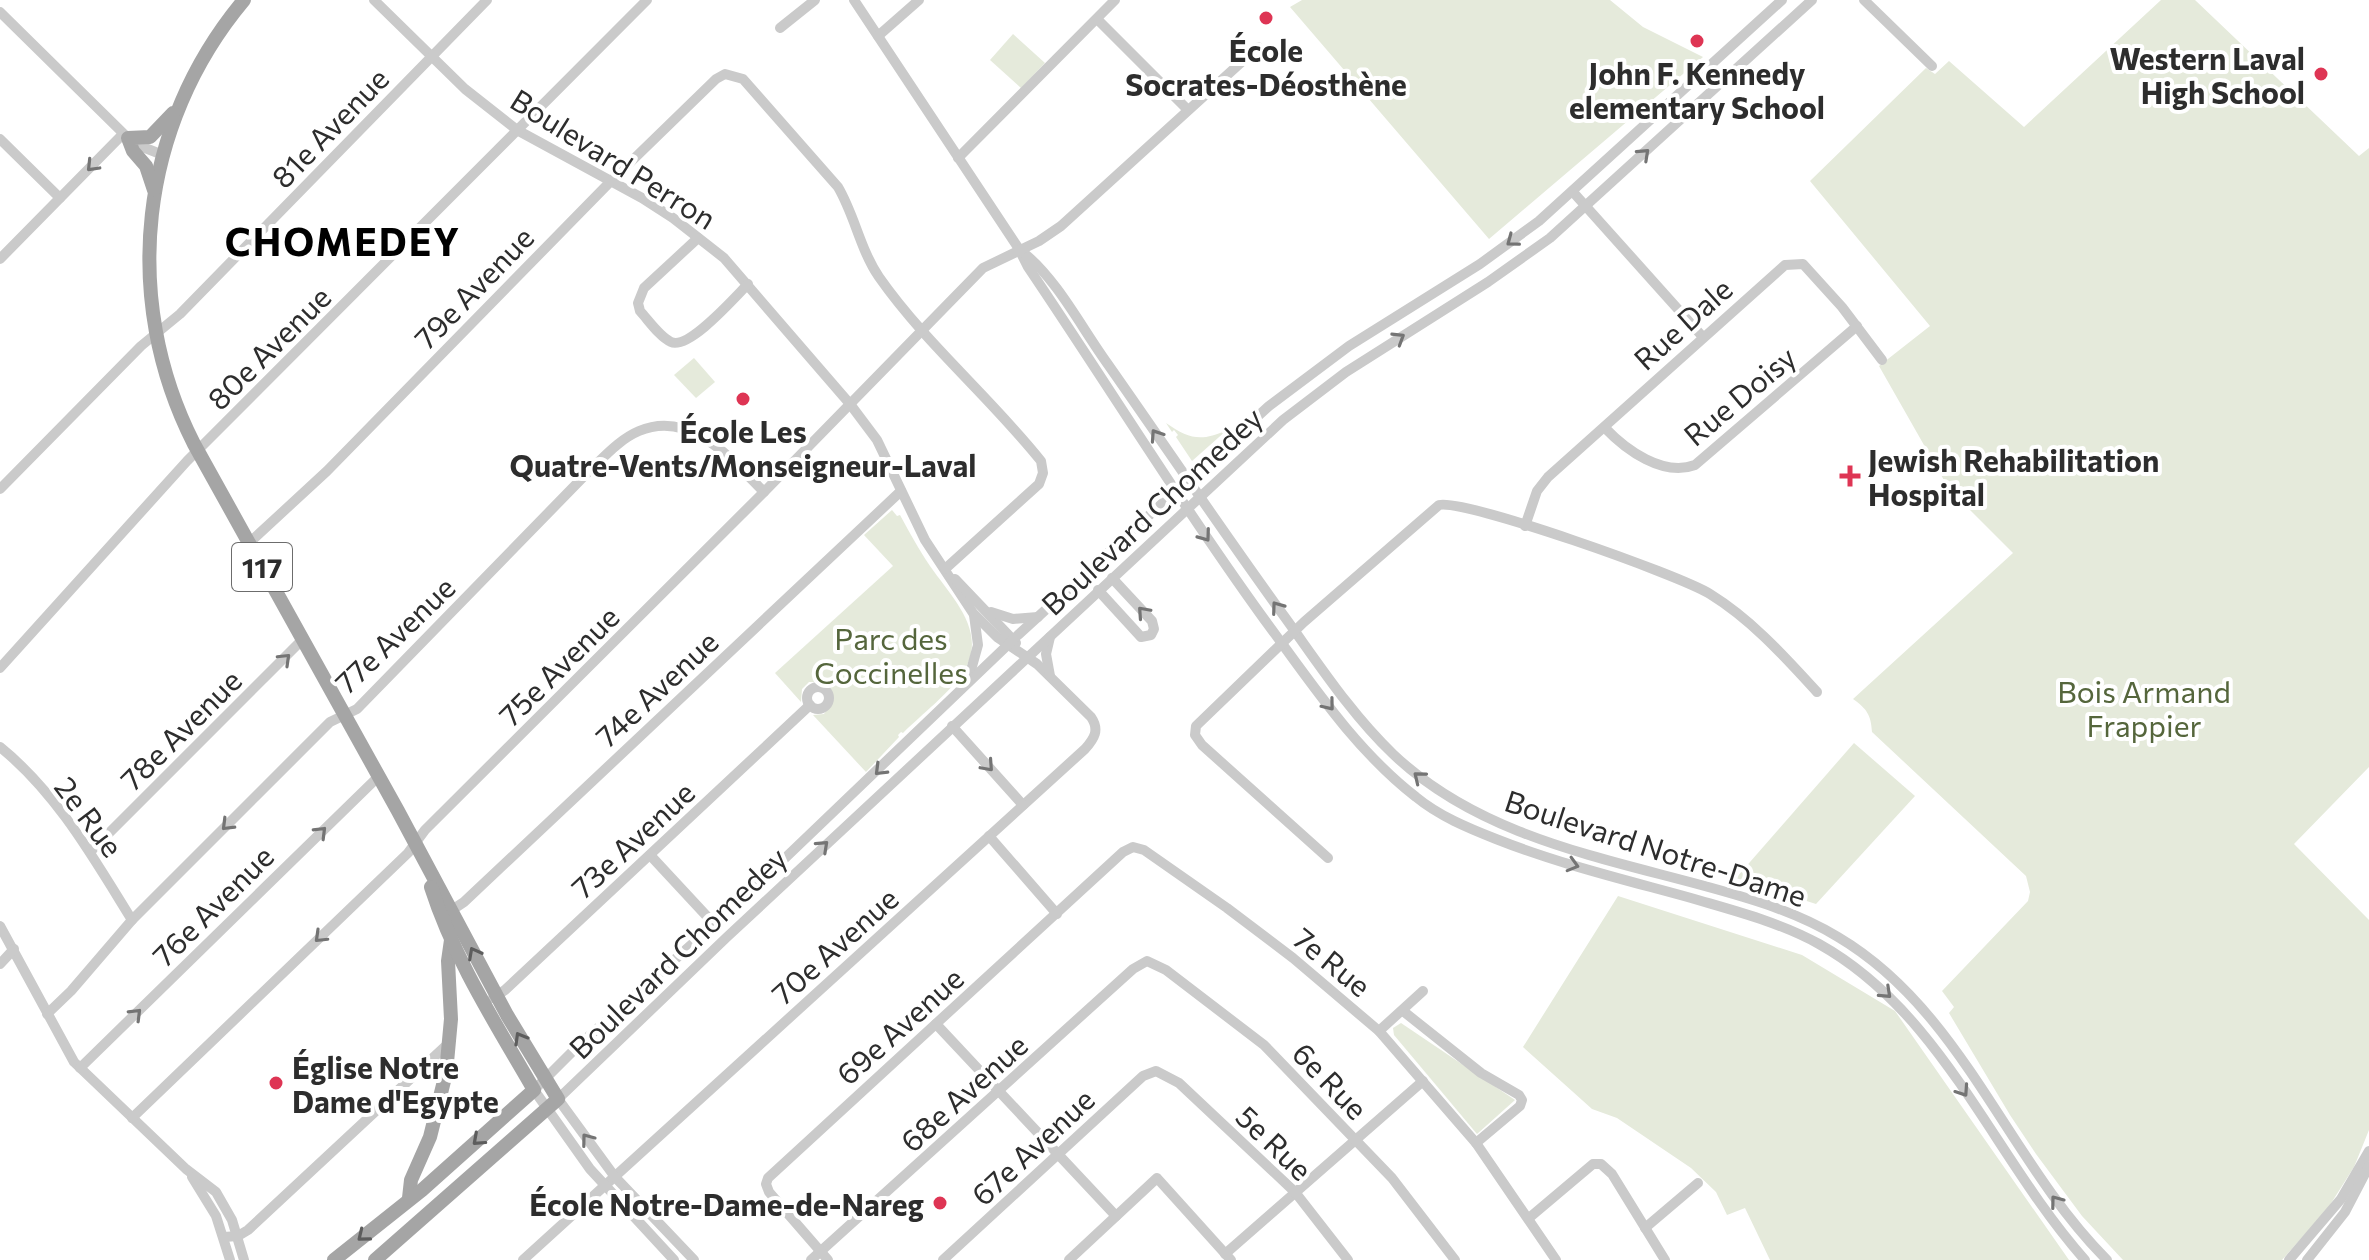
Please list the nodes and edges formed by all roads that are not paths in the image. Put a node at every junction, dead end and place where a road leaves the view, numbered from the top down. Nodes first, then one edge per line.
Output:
1 (244, 0) edge
2 (374, 0) edge
3 (487, 0) edge
4 (647, 0) edge
5 (815, 0) edge
6 (854, 0) edge
7 (919, 0) edge
8 (1115, 0) edge
9 (1782, 0) edge
10 (1812, 0) edge
11 (1864, 0) edge
12 (0, 12) edge
13 (1097, 19) junction
14 (780, 28) dead end
15 (878, 36) junction
16 (1258, 47) dead end
17 (432, 57) junction
18 (1932, 66) dead end
19 (181, 104) junction
20 (1188, 110) junction
21 (517, 130) junction
22 (126, 136) junction
23 (0, 139) edge
24 (163, 155) junction
25 (958, 158) junction
26 (610, 182) junction
27 (154, 192) junction
28 (1573, 192) junction
29 (60, 198) junction
30 (1586, 207) junction
31 (698, 238) junction
32 (1019, 249) junction
33 (0, 259) edge
34 (748, 284) junction
35 (1857, 326) junction
36 (922, 331) junction
37 (155, 335) junction
38 (1702, 336) junction
39 (1882, 360) dead end
40 (850, 404) junction
41 (1605, 428) junction
42 (198, 451) junction
43 (1187, 480) junction
44 (0, 489) edge
45 (901, 491) junction
46 (1174, 491) junction
47 (764, 492) junction
48 (1198, 497) junction
49 (1186, 508) junction
50 (1525, 526) junction
51 (249, 543) junction
52 (945, 569) junction
53 (1112, 578) junction
54 (1098, 590) junction
55 (987, 611) junction
56 (973, 613) junction
57 (1040, 617) junction
58 (1295, 631) junction
59 (1050, 635) junction
60 (303, 639) junction
61 (1011, 642) junction
62 (1282, 643) junction
63 (1027, 657) junction
64 (0, 668) edge
65 (1051, 678) junction
66 (968, 683) junction
67 (1817, 692) dead end
68 (810, 705) dead end
69 (345, 715) junction
70 (952, 726) junction
71 (0, 747) edge
72 (379, 776) junction
73 (1023, 805) junction
74 (989, 836) junction
75 (1133, 847) joint
76 (418, 850) junction
77 (90, 852) junction
78 (650, 855) junction
79 (1328, 858) dead end
80 (446, 914) junction
81 (1057, 914) junction
82 (132, 920) junction
83 (715, 925) junction
84 (0, 926) edge
85 (451, 940) junction
86 (14, 949) junction
87 (1147, 961) joint
88 (0, 964) edge
89 (1423, 991) dead end
90 (491, 1000) junction
91 (1403, 1011) junction
92 (47, 1014) junction
93 (936, 1024) junction
94 (1379, 1031) junction
95 (450, 1042) junction
96 (80, 1068) junction
97 (420, 1071) junction
98 (1156, 1071) joint
99 (445, 1080) junction
100 (1423, 1081) junction
101 (540, 1084) junction
102 (999, 1091) junction
103 (558, 1099) junction
104 (546, 1109) junction
105 (132, 1118) junction
106 (1356, 1139) junction
107 (1476, 1143) junction
108 (2369, 1151) edge
109 (1058, 1155) junction
110 (2369, 1166) edge
111 (186, 1169) junction
112 (615, 1177) junction
113 (1698, 1183) dead end
114 (605, 1186) junction
115 (1295, 1192) junction
116 (409, 1198) junction
117 (1116, 1216) junction
118 (1529, 1218) junction
119 (1645, 1228) junction
120 (238, 1236) junction
121 (224, 1237) junction
122 (824, 1256) edge
123 (1077, 1257) edge
124 (1228, 1257) edge
125 (230, 1260) edge
126 (244, 1260) edge
127 (334, 1260) edge
128 (375, 1260) edge
129 (523, 1260) edge
130 (673, 1260) edge
131 (694, 1260) edge
132 (811, 1260) edge
133 (943, 1260) edge
134 (1348, 1260) edge
135 (1455, 1260) edge
136 (1556, 1260) edge
137 (1665, 1260) edge
138 (2085, 1260) edge
139 (2107, 1260) edge
140 (2289, 1260) edge
141 (2307, 1260) edge

1 - 19 main road, 117
2 - 17 street, Boulevard Perron
3 - 17 street, 81e Avenue
4 - 21 street, 80e Avenue
5 - 14 street
6 - 15 street, Boulevard Notre-Dame
7 - 15 street
8 - 13 street
9 - 28 street, Boulevard Chomedey
30 -> 10 street, Boulevard Chomedey
11 - 18 street
12 - 22 street
13 - 20 street
13 - 25 street
15 - 25 street, Boulevard Notre-Dame
16 - 20 street, 75e Avenue
17 - 21 street, Boulevard Perron
17 - 37 street, 81e Avenue
19 - 22 main road
19 - 24 main road, 117
20 - 32 street, 75e Avenue
21 - 26 street, Boulevard Perron
21 - 42 street, 80e Avenue
22 - 24 street
22 - 27 main road
22 -> 29 street
23 - 29 street
24 - 27 main road, 117
25 - 32 street, Boulevard Notre-Dame
26 - 31 street, Boulevard Perron
26 - 36 street, 79e Avenue
26 - 51 street, 79e Avenue
27 - 37 main road, 117
28 - 30 street
28 -> 43 street, Boulevard Chomedey
29 - 33 street
30 - 38 street
48 -> 30 street, Boulevard Chomedey
31 - 34 street, Boulevard Perron
31 - 34 street
32 - 36 street, 75e Avenue
43 -> 32 street, Boulevard Notre-Dame
32 - 46 street, Boulevard Notre-Dame
34 - 40 street, Boulevard Perron
35 - 38 street, Rue Dale
35 - 39 street, Rue Dale
35 - 41 street, Rue Doisy
36 - 40 street, 75e Avenue
36 - 52 street
37 - 42 main road, 117
37 - 44 street, 81e Avenue
38 - 41 street, Rue Dale
40 - 45 street, Boulevard Perron
40 - 47 street, 75e Avenue
41 - 50 street, Rue Dale
42 - 51 main road, 117
42 - 64 street, 80e Avenue
43 - 46 street, Boulevard Chomedey
43 - 48 street, Boulevard Notre-Dame
45 - 52 street, Boulevard Perron
45 - 80 street, 74e Avenue
46 - 49 street, Boulevard Notre-Dame
46 - 57 street, Boulevard Chomedey
47 - 69 street, 77e Avenue
47 - 76 street, 75e Avenue
48 - 49 street, Boulevard Chomedey
58 -> 48 street, Boulevard Notre-Dame
49 - 53 street, Boulevard Chomedey
49 -> 62 street, Boulevard Notre-Dame
50 - 58 street
50 - 67 street
51 - 60 main road, 117
52 - 55 street, Boulevard Perron
52 - 56 street, Boulevard Perron
53 - 54 street, Boulevard Chomedey
54 -> 53 street
54 - 59 street, Boulevard Chomedey
55 - 57 street
55 - 61 street, Boulevard Perron
56 - 61 street, Boulevard Perron
56 - 66 street
57 - 61 street, Boulevard Chomedey
58 - 62 street
139 -> 58 street, Boulevard Notre-Dame
59 - 63 street, Boulevard Chomedey
59 - 65 street
60 - 69 main road, 117
77 -> 60 street, 78e Avenue
61 - 63 street, Boulevard Perron
61 - 66 street, Boulevard Chomedey
62 - 79 street
62 -> 138 street, Boulevard Notre-Dame
63 - 65 street, 70e Avenue
63 - 70 street, Boulevard Chomedey
65 - 73 street, 70e Avenue
66 -> 83 street, Boulevard Chomedey
68 - 78 street, 73e Avenue
69 - 72 main road, 117
69 -> 82 street, 77e Avenue
70 -> 73 street
103 -> 70 street, Boulevard Chomedey
71 - 77 street, 2e Rue
72 - 76 main road, 117
96 -> 72 street, 76e Avenue
73 - 74 street, 70e Avenue
74 - 81 street
74 - 112 street, 70e Avenue
75 - 81 street, 69e Avenue
75 - 94 street, 7e Rue
76 - 80 main road, 117
76 -> 105 street, 75e Avenue
77 - 82 street, 2e Rue
78 - 83 street
78 - 90 street, 73e Avenue
80 - 85 main road, 117
90 -> 80 main road, 117
81 - 93 street, 69e Avenue
82 - 92 street, 77e Avenue
83 - 101 street, Boulevard Chomedey
84 - 86 street
85 - 90 main road
85 - 95 main road
86 - 88 street
86 - 92 street
87 - 102 street, 68e Avenue
87 - 106 street, 6e Rue
89 - 91 street
90 - 101 main road, 117
91 - 94 street
91 - 107 street, 7e Rue
92 - 96 street
93 - 102 street
93 - 122 street, 69e Avenue
94 - 100 street, 7e Rue
95 - 97 street
95 - 99 main road
96 - 105 street
97 - 99 street
97 - 120 street
98 - 109 street, 67e Avenue
98 - 115 street, 5e Rue
99 - 116 main road
100 - 106 street
100 - 107 street, 7e Rue
101 - 103 main road, 117
101 - 104 street
101 -> 116 main road
102 - 109 street
102 - 122 street, 68e Avenue
103 - 104 main road
112 -> 103 street
104 - 114 street
104 - 128 main road
105 - 111 street
106 - 115 street
106 - 135 street, 6e Rue
107 - 118 street, 7e Rue
108 - 140 street
109 - 117 street
109 - 133 street, 67e Avenue
110 - 141 street
111 - 120 street
111 - 121 street
112 - 114 street, 70e Avenue
112 - 131 street
113 - 119 street
114 - 129 street, 70e Avenue
114 - 130 street
115 - 124 street
115 - 134 street, 5e Rue
116 -> 127 main road
117 - 123 street
117 - 124 street
118 - 119 street
118 - 136 street, 7e Rue
119 - 137 street
120 - 121 street
120 - 126 street
121 - 125 street
122 - 132 street, 68e Avenue

